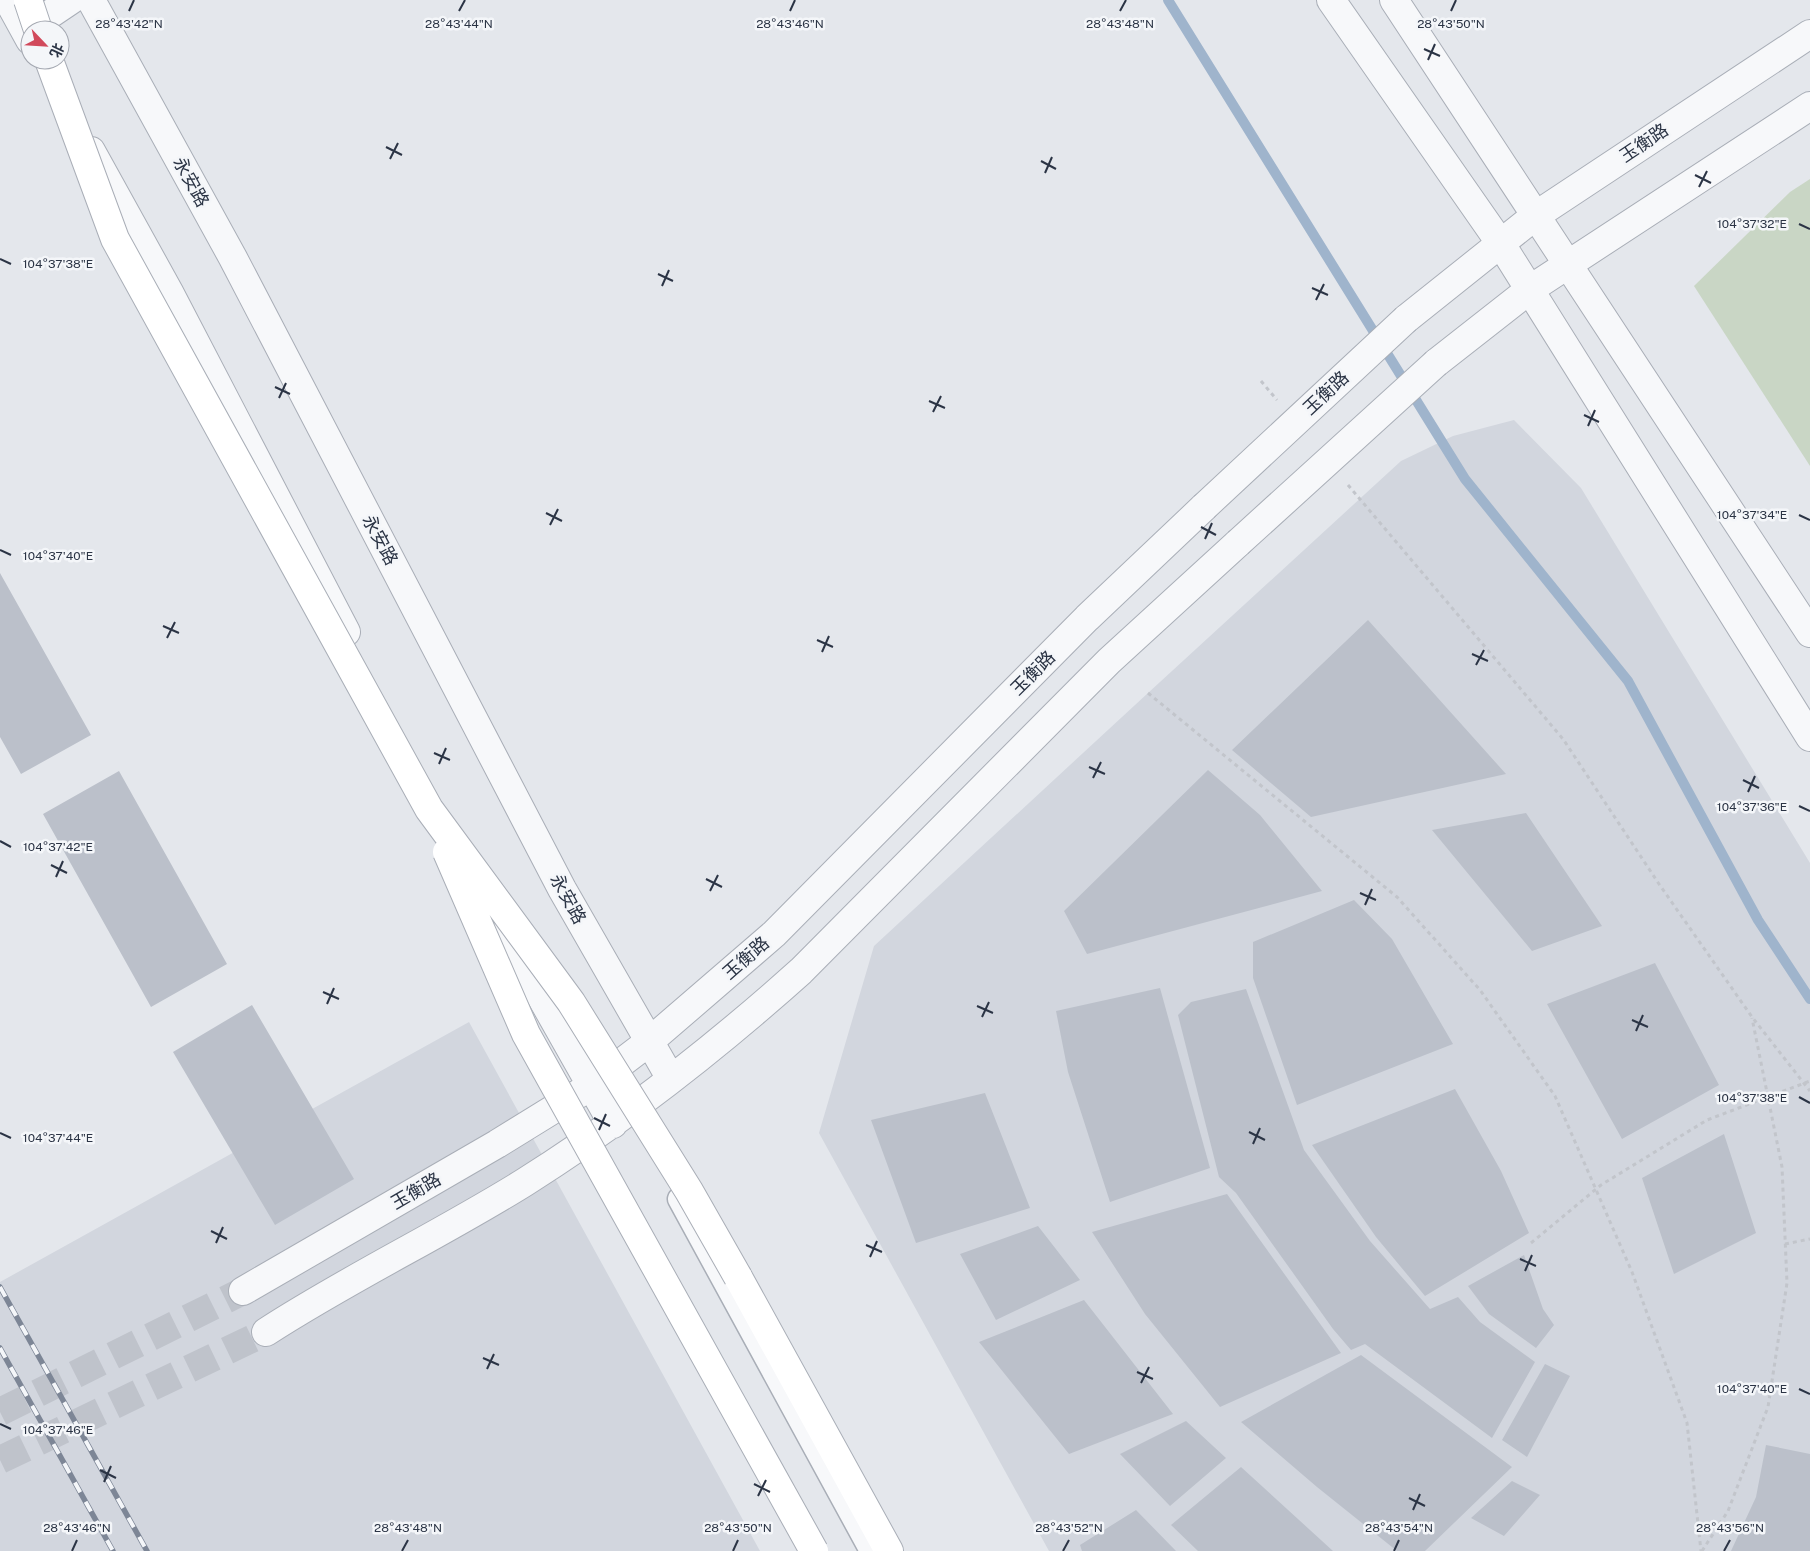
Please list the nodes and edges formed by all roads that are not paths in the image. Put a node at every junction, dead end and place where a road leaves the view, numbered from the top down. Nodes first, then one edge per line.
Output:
1 (8, 0) edge
2 (28, 0) edge
3 (72, 0) edge
4 (91, 0) edge
5 (1331, 0) edge
6 (1394, 0) edge
7 (22, 20) edge
8 (30, 20) edge
9 (47, 20) edge
10 (1810, 34) edge
11 (47, 70) edge
12 (53, 70) edge
13 (1810, 106) edge
14 (1535, 216) junction
15 (1501, 244) junction
16 (1567, 266) junction
17 (1529, 290) junction
18 (1810, 633) edge
19 (1810, 737) edge
20 (429, 809) junction
21 (650, 1041) junction
22 (671, 1079) junction
23 (591, 1086) junction
24 (621, 1118) junction
25 (244, 1291) tunnel mouth
26 (266, 1332) tunnel mouth
27 (814, 1551) edge
28 (871, 1551) edge
29 (889, 1551) edge

1 - 7 street
2 - 8 main road, bridge
3 - 9 street
4 - 21 street, 永安路
5 - 15 street
6 - 14 street
10 - 14 street, 玉衡路
11 - 23 street
12 - 20 main road, bridge
13 - 16 street
14 - 15 street, 玉衡路
14 - 16 street
15 - 17 street
15 - 21 street, 玉衡路, bridge
16 - 17 street
16 - 18 street
17 - 19 street
17 - 22 street, bridge
20 - 27 main road, bridge
20 - 29 main road, bridge
21 - 22 street, 永安路
21 - 23 street, 玉衡路
22 - 24 street
23 - 24 street
23 - 25 street, 玉衡路
24 - 26 street
24 - 28 street

